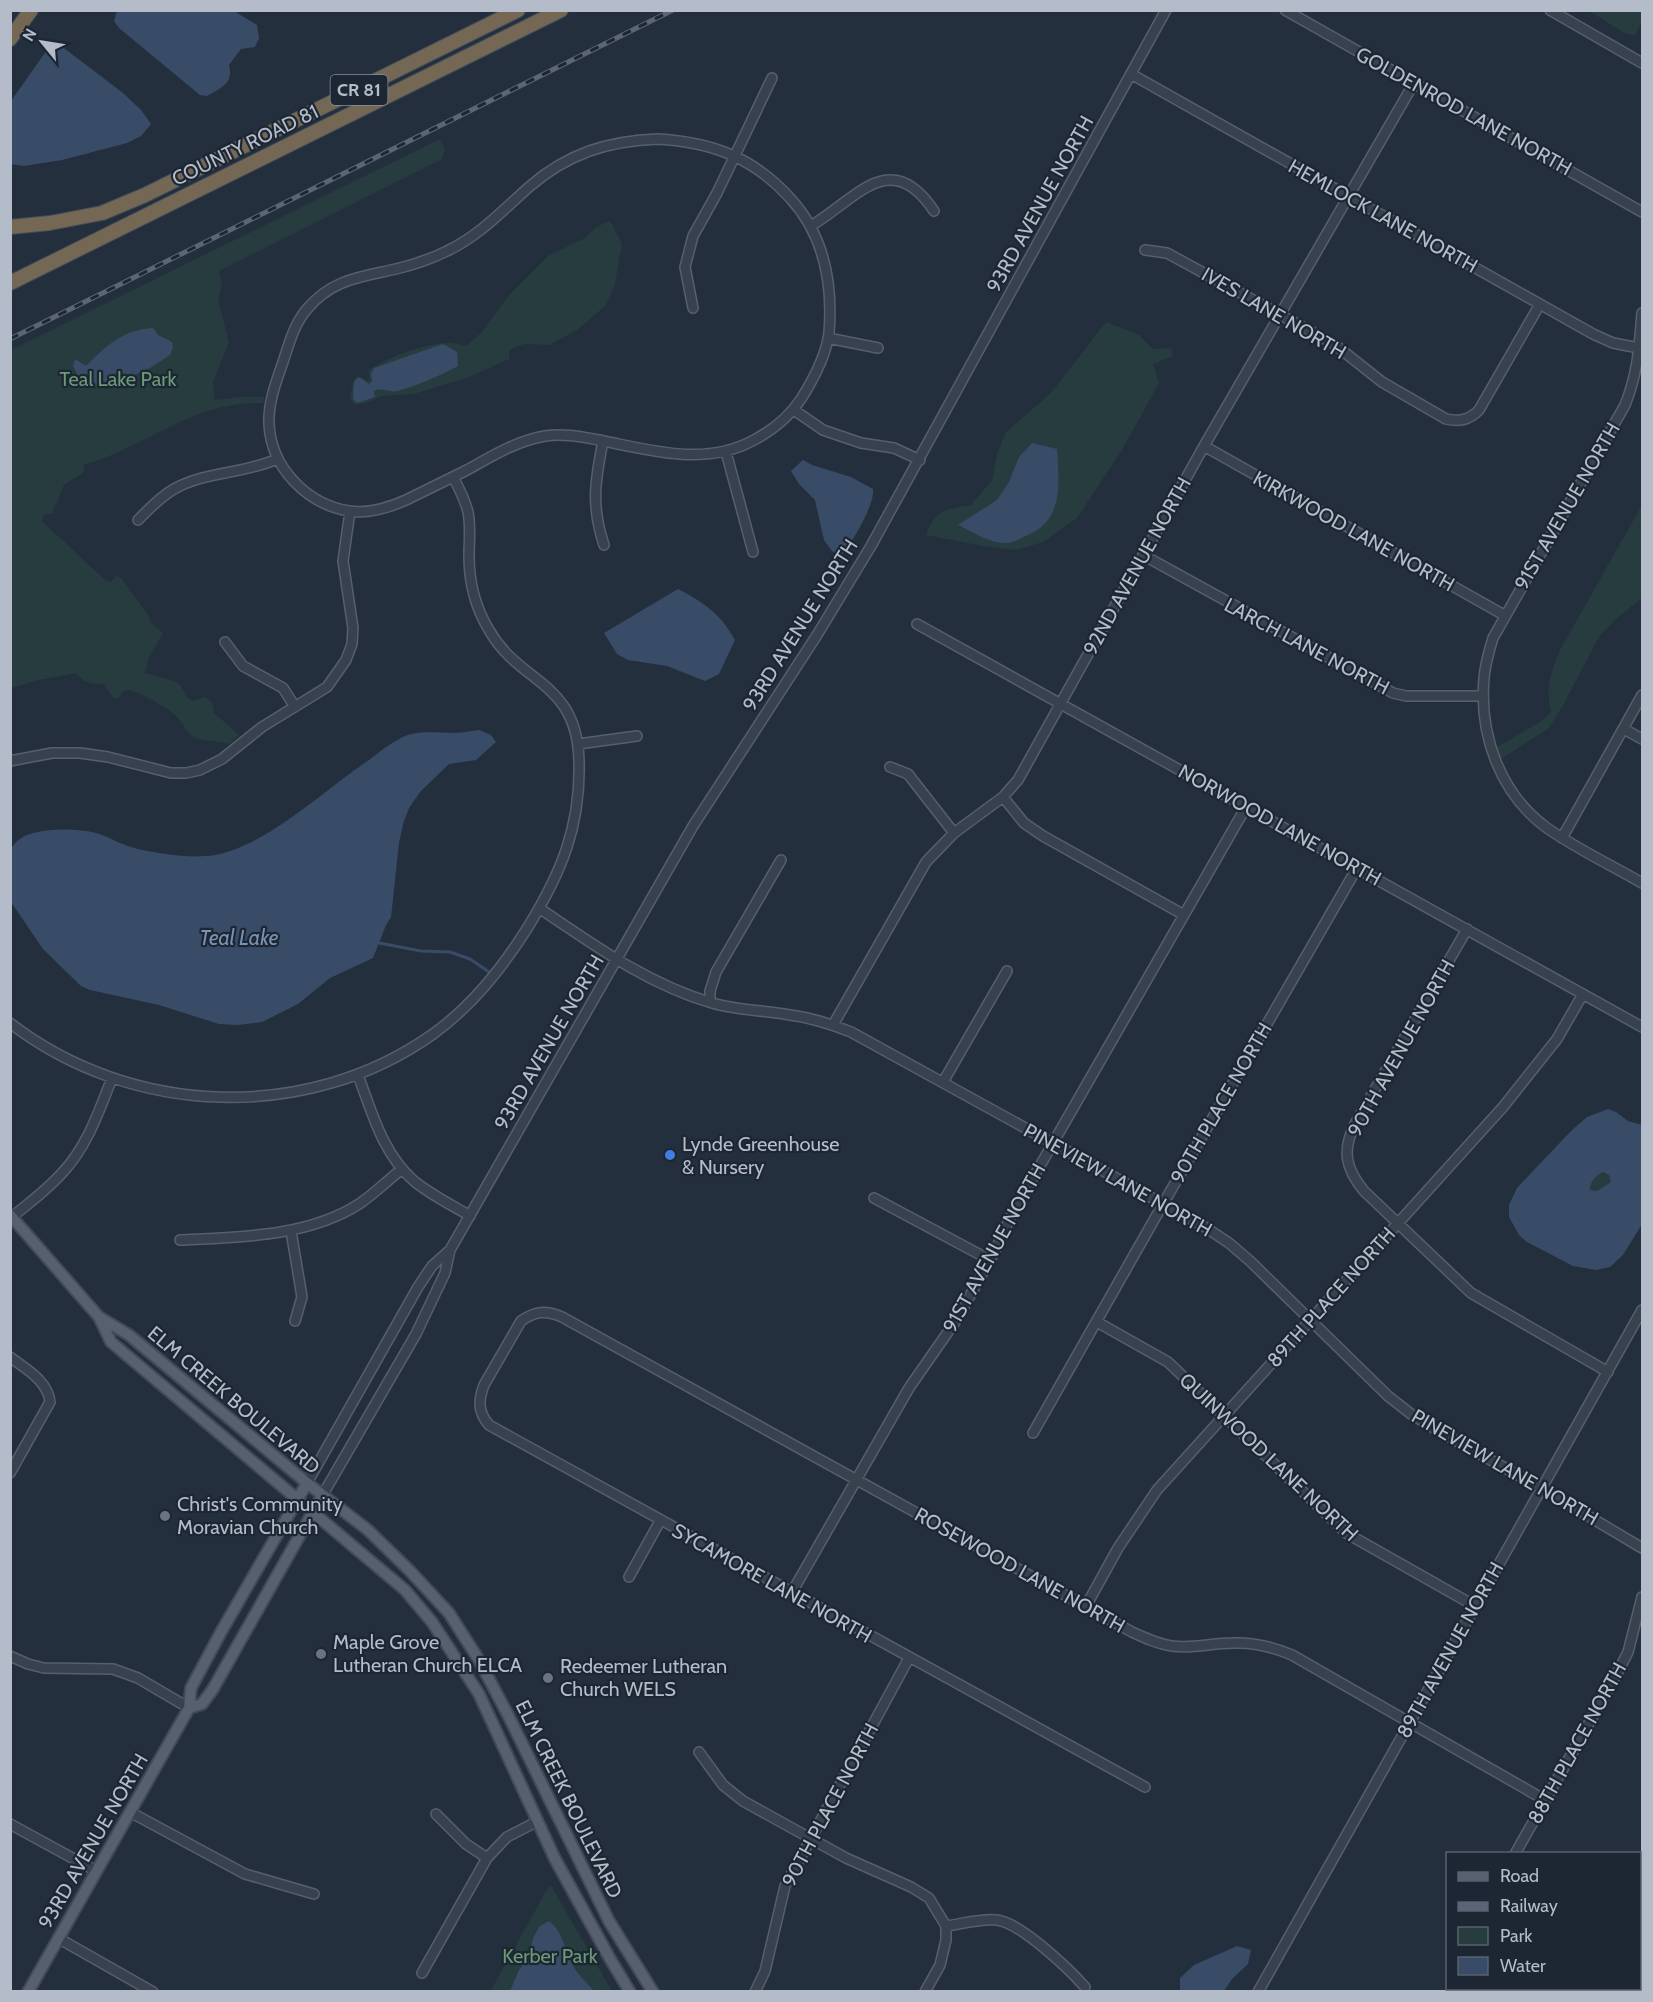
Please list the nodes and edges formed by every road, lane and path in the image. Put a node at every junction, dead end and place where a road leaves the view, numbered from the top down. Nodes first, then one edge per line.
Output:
1 (31, 10) edge
2 (518, 10) edge
3 (561, 10) edge
4 (1166, 10) edge
5 (1285, 10) edge
6 (1550, 10) edge
7 (20, 26) junction
8 (10, 39) edge
9 (10, 44) edge
10 (1642, 63) edge
11 (1131, 74) junction
12 (772, 78) dead end
13 (1414, 83) junction
14 (736, 155) junction
15 (1348, 196) junction
16 (934, 211) dead end
17 (1642, 212) edge
18 (811, 226) junction
19 (10, 227) edge
20 (1145, 250) dead end
21 (10, 284) edge
22 (1540, 304) junction
23 (693, 308) dead end
24 (1642, 313) edge
25 (1280, 314) junction
26 (828, 338) junction
27 (878, 348) dead end
28 (1639, 348) junction
29 (794, 410) junction
30 (603, 441) junction
31 (1204, 446) junction
32 (726, 452) junction
33 (277, 459) junction
34 (920, 460) junction
35 (453, 477) junction
36 (350, 511) junction
37 (138, 520) dead end
38 (604, 545) dead end
39 (753, 552) dead end
40 (1143, 555) junction
41 (1504, 615) junction
42 (916, 624) dead end
43 (225, 642) dead end
44 (1642, 695) edge
45 (1483, 696) junction
46 (1060, 703) junction
47 (295, 707) junction
48 (1624, 729) junction
49 (637, 736) dead end
50 (1642, 739) edge
51 (578, 744) junction
52 (10, 761) edge
53 (890, 767) dead end
54 (1003, 797) junction
55 (1246, 807) junction
56 (954, 833) junction
57 (1562, 838) junction
58 (781, 860) dead end
59 (1357, 868) junction
60 (1642, 883) edge
61 (539, 908) junction
62 (1184, 915) junction
63 (1467, 929) junction
64 (616, 960) junction
65 (1008, 971) dead end
66 (1584, 994) junction
67 (710, 1002) junction
68 (10, 1023) edge
69 (833, 1025) junction
70 (1642, 1027) edge
71 (358, 1075) junction
72 (112, 1078) junction
73 (943, 1082) junction
74 (1053, 1143) junction
75 (402, 1169) junction
76 (874, 1198) dead end
77 (1162, 1204) junction
78 (11, 1216) edge
79 (470, 1216) junction
80 (1398, 1223) junction
81 (291, 1231) junction
82 (180, 1240) dead end
83 (450, 1250) junction
84 (990, 1260) junction
85 (1642, 1310) edge
86 (99, 1317) junction
87 (1310, 1320) junction
88 (295, 1321) dead end
89 (1096, 1322) junction
90 (512, 1335) joint
91 (10, 1357) edge
92 (1608, 1372) junction
93 (1222, 1416) junction
94 (1034, 1433) dead end
95 (10, 1473) edge
96 (855, 1479) junction
97 (307, 1483) junction
98 (1542, 1488) junction
99 (322, 1496) junction
100 (297, 1498) junction
101 (312, 1512) junction
102 (660, 1521) junction
103 (1642, 1548) edge
104 (629, 1577) dead end
105 (792, 1592) junction
106 (1642, 1597) edge
107 (1086, 1606) junction
108 (1474, 1606) junction
109 (10, 1656) edge
110 (909, 1658) junction
111 (189, 1708) junction
112 (1409, 1722) junction
113 (699, 1752) dead end
114 (1145, 1788) dead end
115 (1545, 1800) junction
116 (130, 1812) junction
117 (436, 1814) dead end
118 (538, 1821) junction
119 (10, 1824) edge
120 (811, 1838) junction
121 (1516, 1852) edge
122 (487, 1858) junction
123 (96, 1871) junction
124 (314, 1894) dead end
125 (946, 1926) junction
126 (58, 1938) junction
127 (422, 1974) dead end
128 (1085, 1988) dead end
129 (28, 1992) edge
130 (153, 1992) edge
131 (630, 1992) edge
132 (653, 1992) edge
133 (755, 1992) edge
134 (924, 1992) edge
135 (1258, 1992) edge

1 - 7 highway
2 - 19 highway, COUNTY ROAD 81 / CR 81
3 - 21 highway, COUNTY ROAD 81 / CR 81
4 - 11 street, 93RD AVENUE NORTH
5 - 13 street, GOLDENROD LANE NORTH
6 - 10 street
7 - 8 highway
7 - 9 highway
11 - 15 street, HEMLOCK LANE NORTH
11 - 34 street, 93RD AVENUE NORTH
12 - 14 street
13 - 15 street, 92ND AVENUE NORTH
13 - 17 street, GOLDENROD LANE NORTH
14 - 18 street
14 - 23 street
14 - 33 street
15 - 22 street, HEMLOCK LANE NORTH
15 - 25 street, 92ND AVENUE NORTH
16 - 18 street
18 - 26 street
20 - 25 street, IVES LANE NORTH
22 - 25 street, IVES LANE NORTH
22 - 28 street, HEMLOCK LANE NORTH
24 - 28 street, 91ST AVENUE NORTH
25 - 31 street, 92ND AVENUE NORTH
26 - 27 street
26 - 29 street
28 - 41 street, 91ST AVENUE NORTH
29 - 32 street
29 - 34 street
30 - 32 street
30 - 35 street
30 - 38 street
31 - 40 street, 92ND AVENUE NORTH
31 - 41 street, KIRKWOOD LANE NORTH
32 - 39 street
33 - 36 street
33 - 37 street
34 - 64 street, 93RD AVENUE NORTH
35 - 36 street
35 - 51 street
36 - 47 street
40 - 45 street, LARCH LANE NORTH
40 - 46 street, 92ND AVENUE NORTH
41 - 45 street, 91ST AVENUE NORTH
42 - 46 street, NORWOOD LANE NORTH
43 - 47 street
44 - 48 street
45 - 57 street, 91ST AVENUE NORTH
46 - 54 street, 92ND AVENUE NORTH
46 - 55 street, NORWOOD LANE NORTH
47 - 52 street
48 - 50 street
48 - 57 street
49 - 51 street
51 - 61 street
53 - 56 street
54 - 56 street, 92ND AVENUE NORTH
54 - 62 street
55 - 59 street, NORWOOD LANE NORTH
55 - 62 street, 91ST AVENUE NORTH
56 - 69 street, 92ND AVENUE NORTH
57 - 60 street, 91ST AVENUE NORTH
58 - 67 street
59 - 63 street, NORWOOD LANE NORTH
59 - 77 street, 90TH PLACE NORTH
61 - 64 street, PINEVIEW LANE NORTH
61 - 71 street
62 - 74 street, 91ST AVENUE NORTH
63 - 66 street, NORWOOD LANE NORTH
63 - 80 street, 90TH AVENUE NORTH
64 - 67 street, PINEVIEW LANE NORTH
64 - 79 street, 93RD AVENUE NORTH
65 - 73 street
66 - 70 street, NORWOOD LANE NORTH
66 - 80 street, 89TH PLACE NORTH
67 - 69 street, PINEVIEW LANE NORTH
68 - 72 street
69 - 73 street, PINEVIEW LANE NORTH
71 - 72 street
71 - 75 street
72 - 78 street
73 - 74 street, PINEVIEW LANE NORTH
74 - 77 street, PINEVIEW LANE NORTH
74 - 84 street, 91ST AVENUE NORTH
75 - 79 street
75 - 81 street
76 - 84 street
77 - 87 street, PINEVIEW LANE NORTH
77 - 89 street, 90TH PLACE NORTH
78 - 86 main road, ELM CREEK BOULEVARD
79 - 83 street, 93RD AVENUE NORTH
80 - 87 street, 89TH PLACE NORTH
80 - 92 street, 90TH AVENUE NORTH
81 - 82 street
81 - 88 street
83 - 97 street, 93RD AVENUE NORTH
83 - 99 street, 93RD AVENUE NORTH
84 - 96 street, 91ST AVENUE NORTH
85 - 92 street, 89TH AVENUE NORTH
86 - 97 main road, ELM CREEK BOULEVARD
86 - 100 main road, ELM CREEK BOULEVARD
87 - 93 street, 89TH PLACE NORTH
87 - 98 street, PINEVIEW LANE NORTH
89 - 93 street, QUINWOOD LANE NORTH
89 - 94 street, 90TH PLACE NORTH
90 - 96 street, ROSEWOOD LANE NORTH
90 - 102 street, SYCAMORE LANE NORTH
91 - 95 street
92 - 98 street, 89TH AVENUE NORTH
93 - 107 street, 89TH PLACE NORTH
93 - 108 street, QUINWOOD LANE NORTH
96 - 105 street, 91ST AVENUE NORTH
96 - 107 street, ROSEWOOD LANE NORTH
97 - 99 main road, ELM CREEK BOULEVARD
97 - 100 main road, 93RD AVENUE NORTH
98 - 103 street, PINEVIEW LANE NORTH
98 - 108 street, 89TH AVENUE NORTH
99 - 101 main road, 93RD AVENUE NORTH
99 - 132 main road, ELM CREEK BOULEVARD
100 - 101 main road, ELM CREEK BOULEVARD
100 - 111 main road, 93RD AVENUE NORTH
101 - 111 main road, 93RD AVENUE NORTH
101 - 118 main road, ELM CREEK BOULEVARD
102 - 104 street
102 - 105 street, SYCAMORE LANE NORTH
105 - 110 street, SYCAMORE LANE NORTH
106 - 115 street, 88TH PLACE NORTH
107 - 112 street, ROSEWOOD LANE NORTH
108 - 112 street, 89TH AVENUE NORTH
109 - 111 street
110 - 114 street, SYCAMORE LANE NORTH
110 - 120 street, 90TH PLACE NORTH
111 - 116 main road, 93RD AVENUE NORTH
112 - 115 street, ROSEWOOD LANE NORTH
112 - 135 street, 89TH AVENUE NORTH
113 - 120 street
115 - 121 street, 88TH PLACE NORTH
116 - 123 main road, 93RD AVENUE NORTH
116 - 124 street
117 - 122 street
118 - 122 street
118 - 131 main road, ELM CREEK BOULEVARD
119 - 123 street
120 - 125 street
120 - 133 street, 90TH PLACE NORTH
122 - 127 street
123 - 126 main road, 93RD AVENUE NORTH
125 - 128 street
125 - 134 street
126 - 129 main road, 93RD AVENUE NORTH
126 - 130 street

